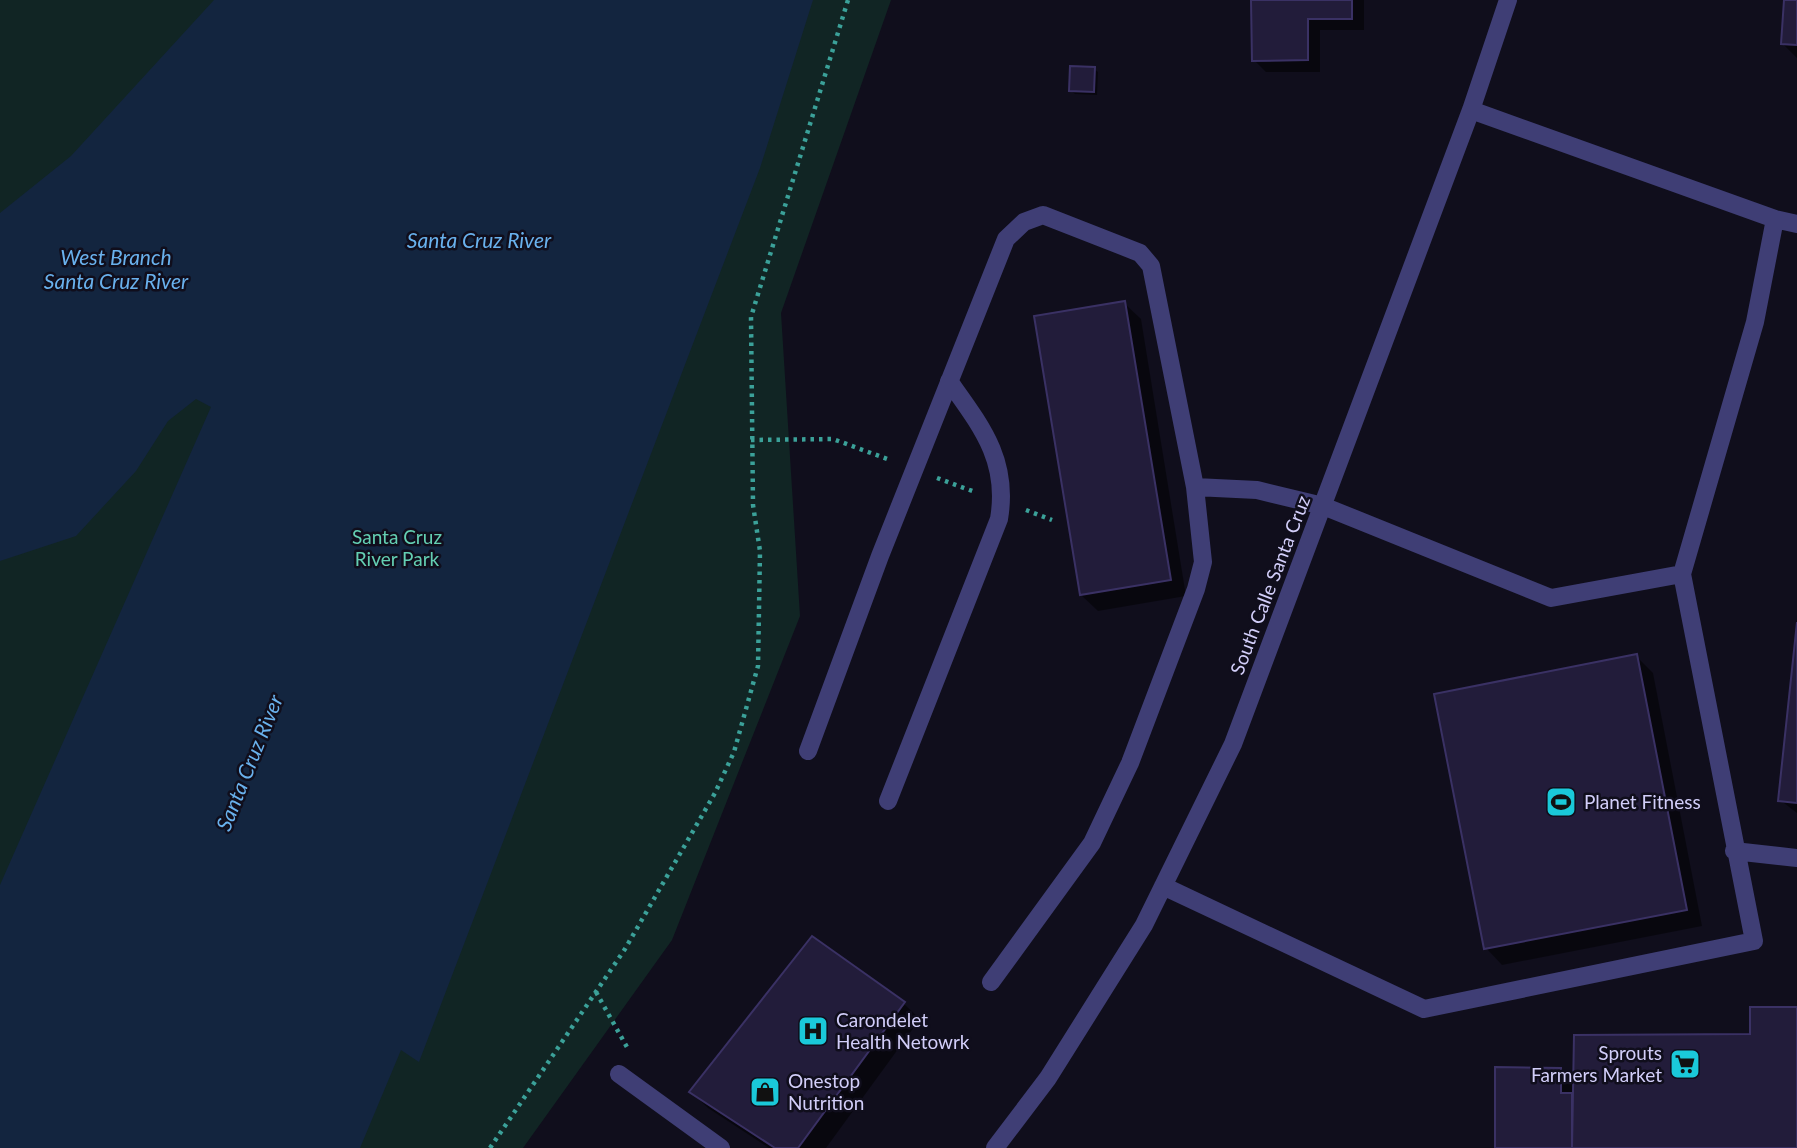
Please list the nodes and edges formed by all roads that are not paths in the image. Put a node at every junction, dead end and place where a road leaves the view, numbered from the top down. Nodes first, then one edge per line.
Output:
1 (1508, 0) edge
2 (1471, 110) junction
3 (1775, 219) junction
4 (1797, 224) edge
5 (949, 381) junction
6 (1195, 487) junction
7 (1323, 506) junction
8 (1682, 574) junction
9 (808, 751) dead end
10 (888, 801) dead end
11 (1734, 850) junction
12 (1797, 858) edge
13 (1163, 886) junction
14 (991, 982) dead end
15 (620, 1074) dead end
16 (721, 1148) edge
17 (995, 1148) edge

1 - 2 street, South Calle Santa Cruz
2 - 3 street
2 - 7 street, South Calle Santa Cruz
3 - 4 street
3 - 8 street
5 - 6 street
5 - 9 street
5 - 10 street
6 - 7 street
6 - 14 street
7 - 8 street
7 - 13 street, South Calle Santa Cruz
8 - 11 street
11 - 12 street
11 - 13 street
13 - 17 street, South Calle Santa Cruz
15 - 16 street

